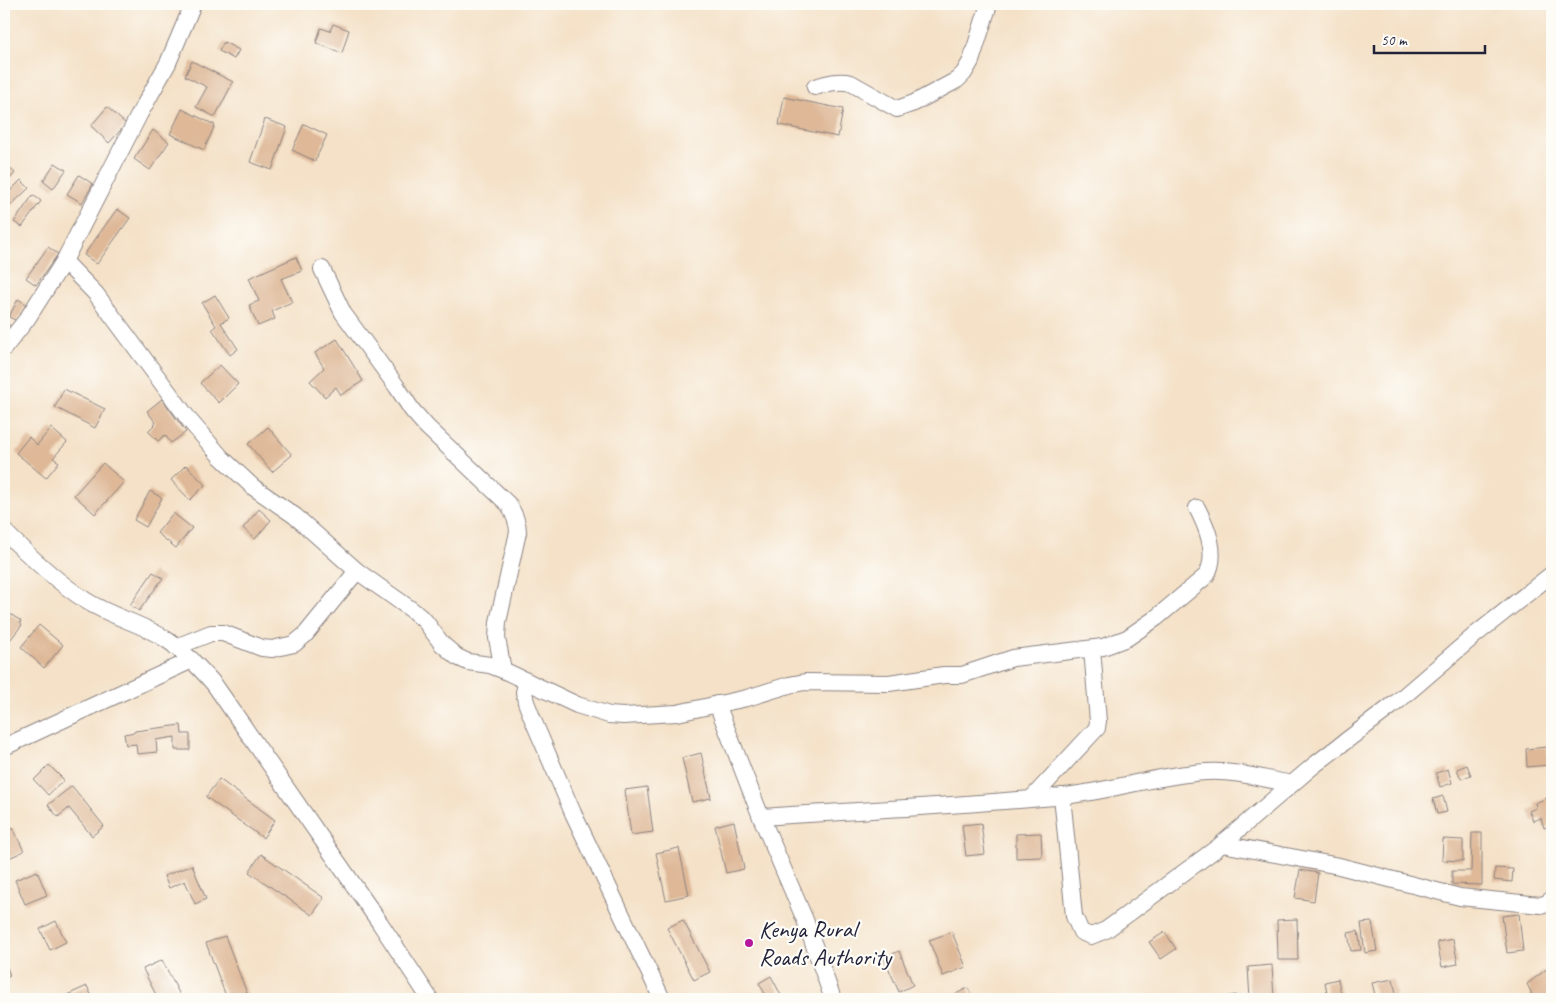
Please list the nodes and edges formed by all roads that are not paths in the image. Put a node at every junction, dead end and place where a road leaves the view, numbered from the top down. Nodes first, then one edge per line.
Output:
1 (193, 4) edge
2 (989, 4) edge
3 (815, 87) dead end
4 (64, 261) junction
5 (322, 269) dead end
6 (4, 348) edge
7 (1197, 508) dead end
8 (4, 532) edge
9 (357, 571) junction
10 (1552, 574) edge
11 (176, 646) junction
12 (1092, 649) junction
13 (192, 660) junction
14 (503, 670) junction
15 (527, 681) junction
16 (717, 704) junction
17 (6, 743) edge
18 (1292, 784) junction
19 (1062, 796) junction
20 (1032, 798) junction
21 (761, 817) junction
22 (1222, 844) junction
23 (1552, 899) edge
24 (430, 999) edge
25 (662, 999) edge
26 (833, 999) edge

1 - 4 street
2 - 3 street
4 - 6 street
4 - 9 street
5 - 14 street
7 - 12 street
8 - 11 street
9 - 11 street
9 - 14 street
10 - 18 street
11 - 13 street
12 - 16 street
12 - 20 street
13 - 17 street
13 - 24 street
14 - 15 street
15 - 16 street
15 - 25 street
16 - 21 street
18 - 19 street
18 - 22 street
19 - 20 street
19 - 22 street
20 - 21 street
21 - 26 street
22 - 23 street

